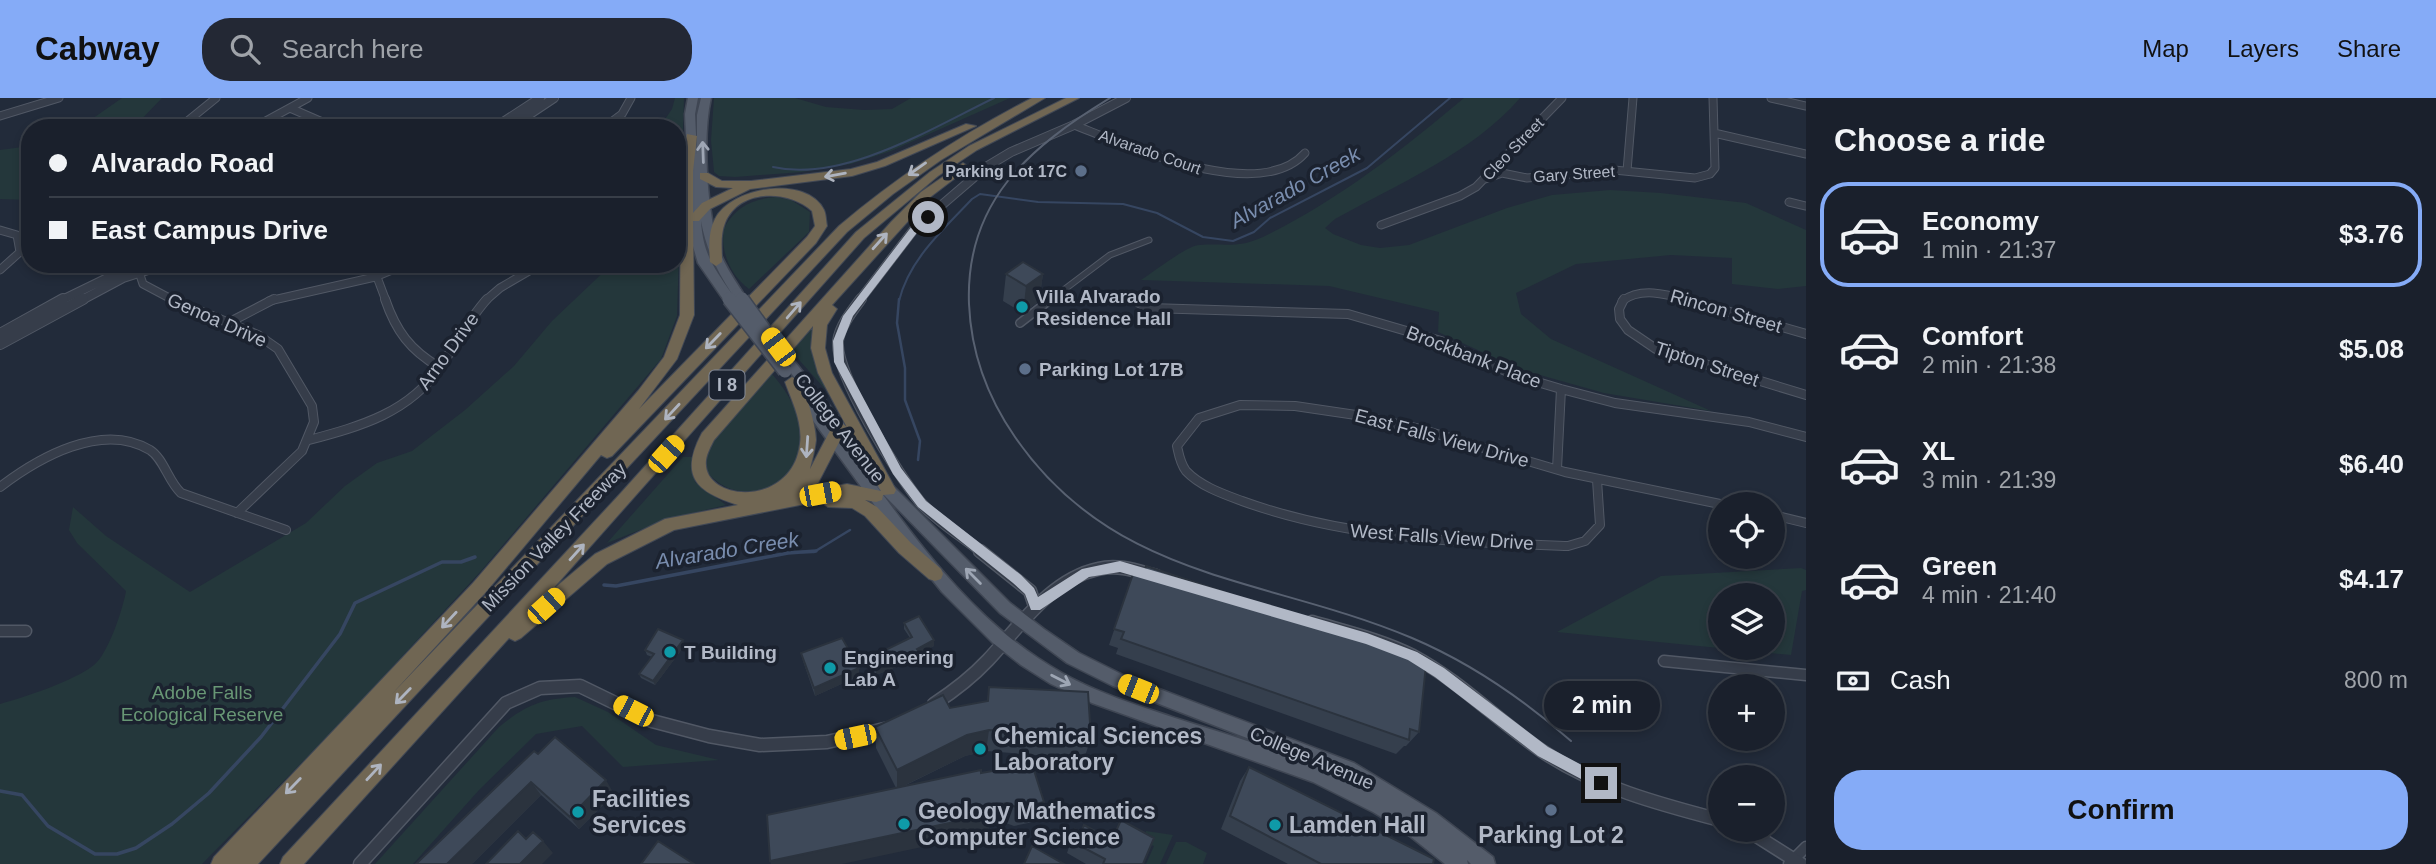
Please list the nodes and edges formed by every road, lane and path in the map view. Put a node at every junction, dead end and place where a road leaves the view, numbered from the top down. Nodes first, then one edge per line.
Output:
1 (59, 98) edge
2 (216, 98) edge
3 (308, 98) edge
4 (540, 98) edge
5 (554, 98) edge
6 (631, 98) edge
7 (693, 98) edge
8 (706, 98) edge
9 (1038, 98) edge
10 (1074, 98) edge
11 (1126, 98) edge
12 (1562, 98) edge
13 (1633, 98) edge
14 (1713, 98) edge
15 (1771, 98) edge
16 (1794, 101) edge
17 (1806, 106) edge
18 (290, 108) junction
19 (0, 116) edge
20 (190, 119) edge
21 (270, 119) edge
22 (315, 119) edge
23 (508, 119) edge
24 (522, 119) edge
25 (615, 119) edge
26 (1074, 125) junction
27 (1016, 127) junction
28 (1714, 133) junction
29 (691, 136) junction
30 (1305, 153) dead end
31 (1806, 154) edge
32 (1627, 171) junction
33 (704, 176) junction
34 (1485, 178) junction
35 (751, 185) junction
36 (1789, 202) dead end
37 (706, 206) junction
38 (1806, 206) edge
39 (695, 218) junction
40 (1381, 225) dead end
41 (0, 230) edge
42 (1150, 240) dead end
43 (863, 260) junction
44 (716, 262) junction
45 (0, 270) edge
46 (122, 273) edge
47 (128, 273) edge
48 (139, 273) edge
49 (386, 273) edge
50 (526, 273) edge
51 (377, 277) junction
52 (733, 296) junction
53 (1139, 303) dead end
54 (1620, 316) joint
55 (228, 323) junction
56 (1020, 323) dead end
57 (0, 334) edge
58 (1806, 334) edge
59 (0, 344) edge
60 (439, 367) junction
61 (790, 373) junction
62 (1561, 389) junction
63 (1806, 395) edge
64 (836, 434) junction
65 (1806, 437) edge
66 (309, 440) junction
67 (1177, 446) joint
68 (1557, 470) junction
69 (1597, 480) junction
70 (0, 487) edge
71 (882, 493) junction
72 (784, 501) junction
73 (1708, 502) edge
74 (237, 513) junction
75 (1785, 518) edge
76 (1806, 523) edge
77 (286, 530) dead end
78 (656, 531) junction
79 (935, 574) junction
80 (1174, 581) edge
81 (479, 588) junction
82 (1035, 606) junction
83 (1296, 617) edge
84 (1022, 622) junction
85 (0, 631) edge
86 (26, 631) dead end
87 (1003, 643) junction
88 (1664, 661) dead end
89 (465, 675) junction
90 (1806, 675) edge
91 (926, 709) edge
92 (901, 722) edge
93 (1708, 817) edge
94 (1765, 842) edge
95 (1806, 847) edge
96 (1795, 862) edge
97 (221, 864) edge
98 (244, 864) edge
99 (290, 864) edge
100 (360, 864) edge
101 (1459, 864) edge
102 (1486, 864) edge

1 - 19 street
2 - 20 street
3 - 18 street
4 - 23 street
5 - 24 street
6 - 25 street
7 - 29 main road, College Avenue
33 -> 8 main road, College Avenue
9 -> 35 highway
9 -> 98 highway, Mission Valley Freeway / I 8
10 - 27 highway, Mission Valley Freeway / I 8
11 - 26 street
12 - 34 street, Cleo Street
13 - 32 street
14 - 28 street
15 - 16 street
16 - 17 street
18 - 21 street
18 - 22 street
26 - 30 street, Alvarado Court
26 - 82 street
43 -> 27 highway
89 -> 27 highway, Mission Valley Freeway / I 8
28 - 31 street
28 - 32 street, Gary Street
29 - 39 main road, College Avenue
29 - 81 highway
32 - 34 street, Gary Street
33 - 35 highway
33 - 37 main road, College Avenue
34 - 40 street, Cleo Street
35 - 37 highway
36 - 38 street
37 - 39 highway
37 - 44 main road, College Avenue
39 - 52 main road, College Avenue
41 - 45 street
42 - 56 street
61 -> 43 highway
43 - 71 highway
44 - 52 main road, College Avenue
44 -> 81 highway
46 - 57 street
47 - 59 street
48 - 55 street, Genoa Drive
49 - 51 street
50 - 60 street, Arno Drive
51 - 55 street
51 - 60 street
52 - 61 main road, College Avenue, bridge
53 - 62 street, Brockbank Place
54 - 58 street, Rincon Street
54 - 63 street, Tipton Street
55 - 66 street, Genoa Drive
60 - 66 street, Arno Drive
61 - 64 main road, College Avenue
62 - 65 street, Brockbank Place
62 - 68 street
64 - 71 main road, College Avenue
64 - 72 highway
66 - 74 street
67 - 68 street, East Falls View Drive
67 - 69 street, West Falls View Drive
68 - 69 street, East Falls View Drive
69 - 73 street, East Falls View Drive
70 - 74 street
71 - 72 highway
71 - 79 main road, College Avenue
84 -> 71 main road, College Avenue
72 - 78 highway
74 - 77 street
75 - 76 street
78 - 79 highway
78 - 89 highway
79 - 87 main road, College Avenue
80 - 82 street
81 -> 97 highway
82 - 84 street
83 - 93 street
84 - 87 street
84 - 102 main road, College Avenue
85 - 86 street
87 - 91 street
87 -> 101 main road, College Avenue
88 - 90 street
99 -> 89 highway, Mission Valley Freeway / I 8
92 - 100 street
94 - 96 street
95 - 96 street

